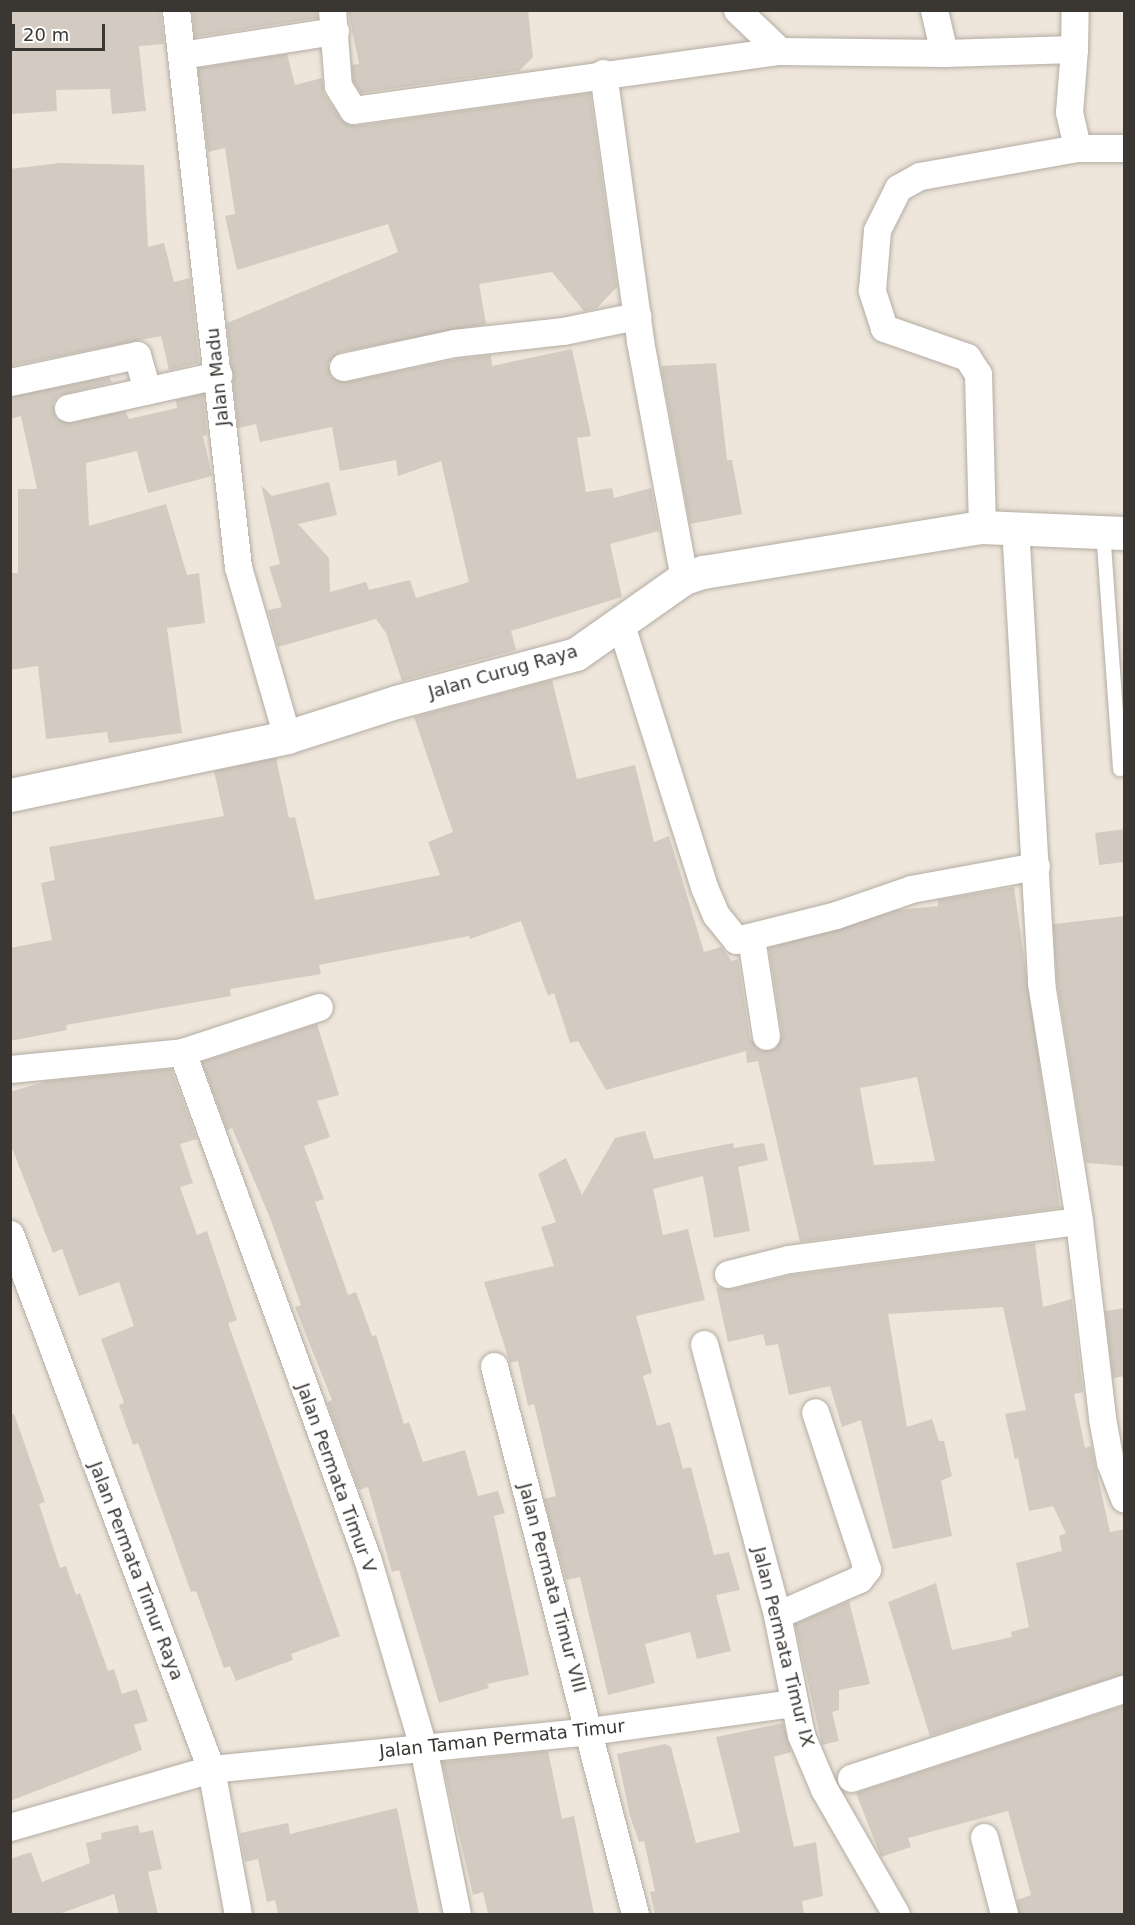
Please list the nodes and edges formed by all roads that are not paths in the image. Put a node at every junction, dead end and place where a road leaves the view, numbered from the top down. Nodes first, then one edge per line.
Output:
1 (176, 10) edge
2 (737, 10) edge
3 (934, 10) edge
4 (1075, 10) edge
5 (334, 21) edge
6 (1074, 49) junction
7 (780, 51) junction
8 (944, 54) junction
9 (181, 55) junction
10 (603, 73) junction
11 (1077, 148) junction
12 (1124, 149) edge
13 (637, 316) junction
14 (343, 367) dead end
15 (218, 375) junction
16 (10, 382) edge
17 (147, 391) junction
18 (68, 408) dead end
19 (1015, 526) junction
20 (982, 527) junction
21 (1114, 532) edge
22 (684, 578) junction
23 (621, 625) junction
24 (288, 737) junction
25 (1120, 769) dead end
26 (10, 795) edge
27 (1036, 866) junction
28 (751, 938) junction
29 (319, 1008) dead end
30 (766, 1036) dead end
31 (182, 1052) junction
32 (10, 1069) edge
33 (1079, 1221) junction
34 (10, 1234) edge
35 (728, 1274) dead end
36 (707, 1354) dead end
37 (494, 1366) dead end
38 (814, 1412) dead end
39 (1125, 1498) edge
40 (777, 1615) junction
41 (1125, 1689) edge
42 (793, 1704) junction
43 (589, 1731) junction
44 (423, 1747) junction
45 (211, 1769) junction
46 (851, 1778) dead end
47 (10, 1827) edge
48 (984, 1837) dead end
49 (238, 1914) edge
50 (457, 1914) edge
51 (635, 1914) edge
52 (896, 1914) edge
53 (1004, 1914) edge

1 - 9 street, Jalan Madu
2 - 7 street
3 - 8 street
4 - 6 street
5 - 9 street
5 - 10 street
6 - 8 street
6 - 11 street
7 - 8 street
7 - 10 street
9 - 15 street, Jalan Madu
10 - 13 street
11 - 12 street
11 - 20 street
13 - 14 street
13 - 22 street
15 - 17 street
15 - 24 street, Jalan Madu
16 - 17 street
17 - 18 street
19 - 20 street, Jalan Curug Raya
19 - 21 street, Jalan Curug Raya
19 - 27 street
20 - 22 street, Jalan Curug Raya
21 - 25 lane
22 - 23 street, Jalan Curug Raya
23 - 24 street, Jalan Curug Raya
23 - 28 street
24 - 26 street, Jalan Curug Raya
27 - 28 street
27 - 33 street
28 - 30 street
29 - 31 street
31 - 32 street
31 - 44 street, Jalan Permata Timur V
33 - 35 street
33 - 39 street
34 - 45 street, Jalan Permata Timur Raya
36 - 40 street, Jalan Permata Timur IX
37 - 43 street, Jalan Permata Timur VIII
38 - 40 street
40 - 42 street, Jalan Permata Timur IX
41 - 46 street
42 - 43 street, Jalan Taman Permata Timur
42 - 52 street, Jalan Permata Timur IX
43 - 44 street, Jalan Taman Permata Timur
43 - 51 street, Jalan Permata Timur VIII
44 - 45 street, Jalan Taman Permata Timur
44 - 50 street, Jalan Permata Timur V
45 - 47 street, Jalan Taman Permata Timur
45 - 49 street, Jalan Permata Timur Raya
48 - 53 street

